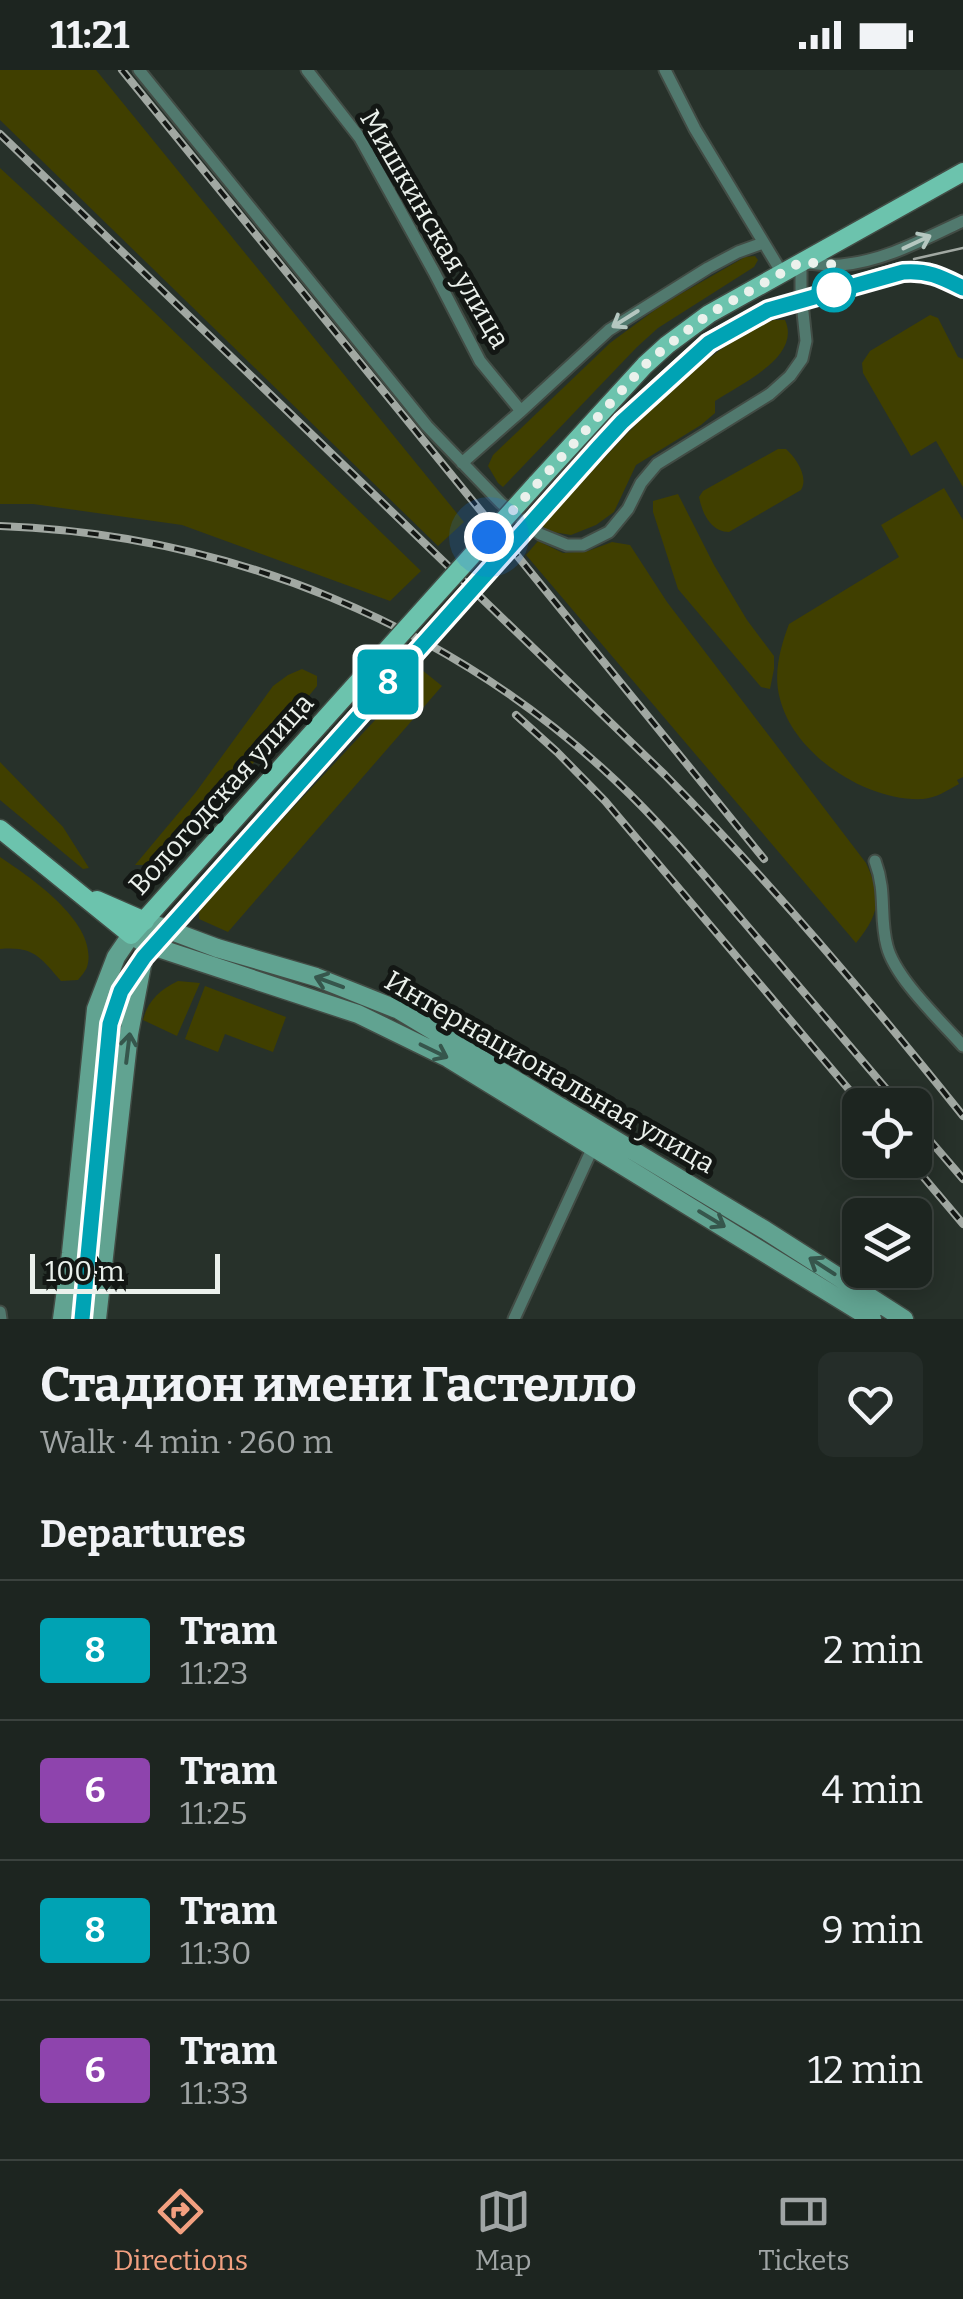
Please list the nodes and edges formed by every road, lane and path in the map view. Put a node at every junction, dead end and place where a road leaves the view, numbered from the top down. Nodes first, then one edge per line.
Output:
1 (139, 70) edge
2 (307, 70) edge
3 (665, 70) edge
4 (963, 172) edge
5 (963, 221) edge
6 (763, 242) junction
7 (801, 262) junction
8 (782, 273) junction
9 (522, 412) junction
10 (462, 463) junction
11 (0, 829) edge
12 (875, 860) dead end
13 (78, 892) junction
14 (145, 920) junction
15 (138, 940) junction
16 (963, 1046) edge
17 (593, 1147) junction
18 (0, 1312) edge
19 (1, 1319) edge
20 (62, 1319) edge
21 (97, 1319) edge
22 (514, 1319) edge
23 (872, 1319) edge
24 (904, 1319) edge

1 - 10 street
2 - 9 street, Мишкинская улица
3 - 6 street
4 - 7 main road, Вологодская улица
7 -> 5 street
6 - 8 street
6 -> 9 street
7 - 8 main road, Вологодская улица
7 - 10 street
8 - 14 main road, Вологодская улица, bridge
9 - 10 street
11 - 13 main road
12 - 16 street
13 - 14 main road
13 - 15 main road
14 - 15 main road, Вологодская улица
24 -> 14 main road, Интернациональная улица
15 -> 17 main road, Интернациональная улица
15 - 20 main road, Вологодская улица
21 -> 15 main road
17 - 22 street
17 -> 23 main road, Интернациональная улица
18 - 19 street

